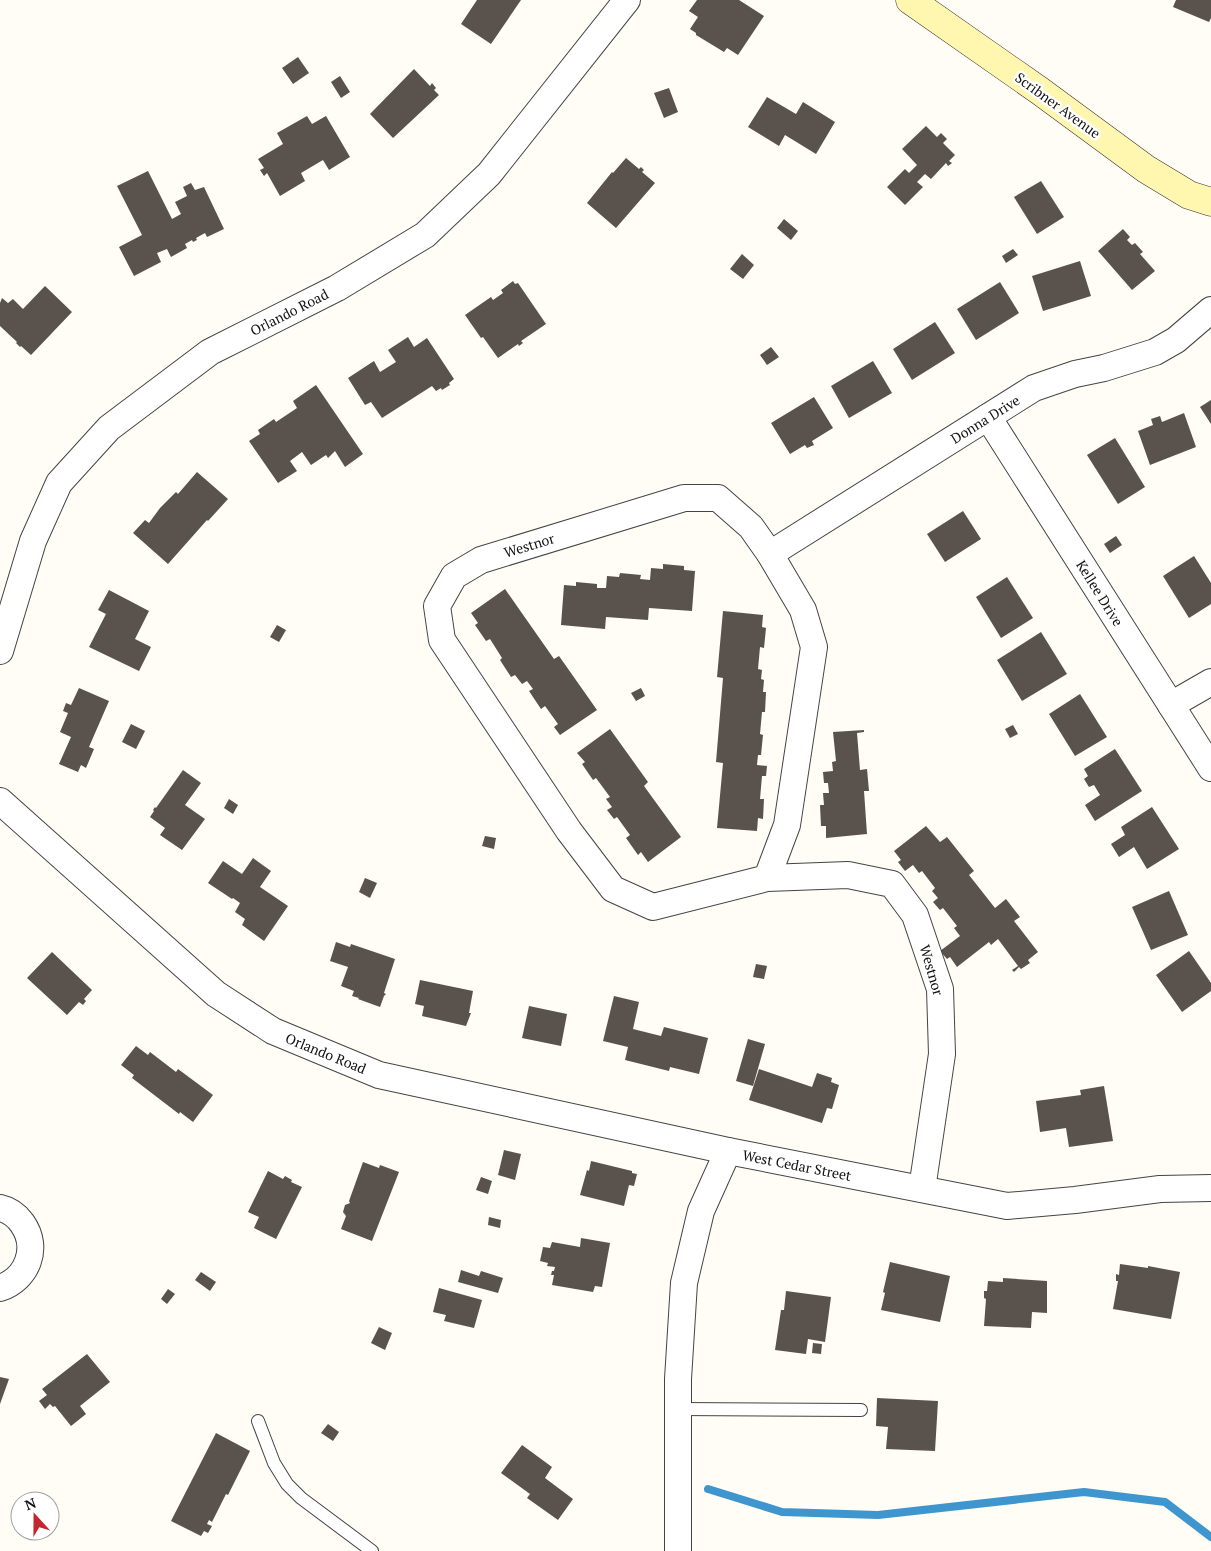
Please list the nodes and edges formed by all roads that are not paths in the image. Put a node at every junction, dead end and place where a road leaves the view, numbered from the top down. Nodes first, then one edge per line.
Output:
1 (626, 0) edge
2 (910, 0) edge
3 (1211, 202) edge
4 (1211, 310) edge
5 (988, 417) junction
6 (770, 554) junction
7 (0, 651) edge
8 (1211, 682) edge
9 (1171, 704) junction
10 (1211, 768) edge
11 (0, 802) edge
12 (767, 878) junction
13 (728, 1151) junction
14 (1211, 1188) edge
15 (922, 1189) junction
16 (0, 1208) edge
17 (0, 1288) edge
18 (678, 1410) junction
19 (861, 1410) dead end
20 (258, 1421) dead end
21 (372, 1551) edge
22 (678, 1551) edge

1 - 7 street, Orlando Road
2 - 3 street, Scribner Avenue
4 - 5 street, Donna Drive
5 - 6 street, Donna Drive
5 - 9 street, Kellee Drive
6 - 12 street, Westnor
6 - 12 street, Westnor
8 - 9 street
9 - 10 street, Kellee Drive
11 - 13 street, Orlando Road
12 - 15 street, Westnor
13 - 15 street, West Cedar Street
13 - 18 street, West Cedar Street
14 - 15 street, West Cedar Street
16 - 17 street
18 - 19 lane
18 - 22 street, West Cedar Street
20 - 21 lane

